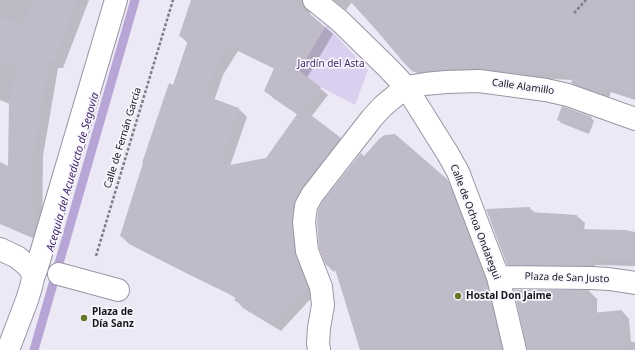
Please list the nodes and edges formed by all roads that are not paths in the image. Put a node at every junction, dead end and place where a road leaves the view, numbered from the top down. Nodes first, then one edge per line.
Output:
1 (116, 0) edge
2 (314, 0) edge
3 (406, 87) junction
4 (635, 119) edge
5 (0, 249) edge
6 (45, 273) junction
7 (498, 277) junction
8 (635, 283) edge
9 (118, 290) dead end
10 (8, 350) edge
11 (319, 350) edge
12 (515, 350) edge

1 - 6 street
2 - 3 street, Calle de Ochoa Ondategui
3 - 4 street, Calle Alamillo
3 - 7 street, Calle de Ochoa Ondategui
3 - 11 street
5 - 6 street
6 - 9 street
6 - 10 street
7 - 8 street, Plaza de San Justo
7 - 12 street, Calle de Ochoa Ondategui

